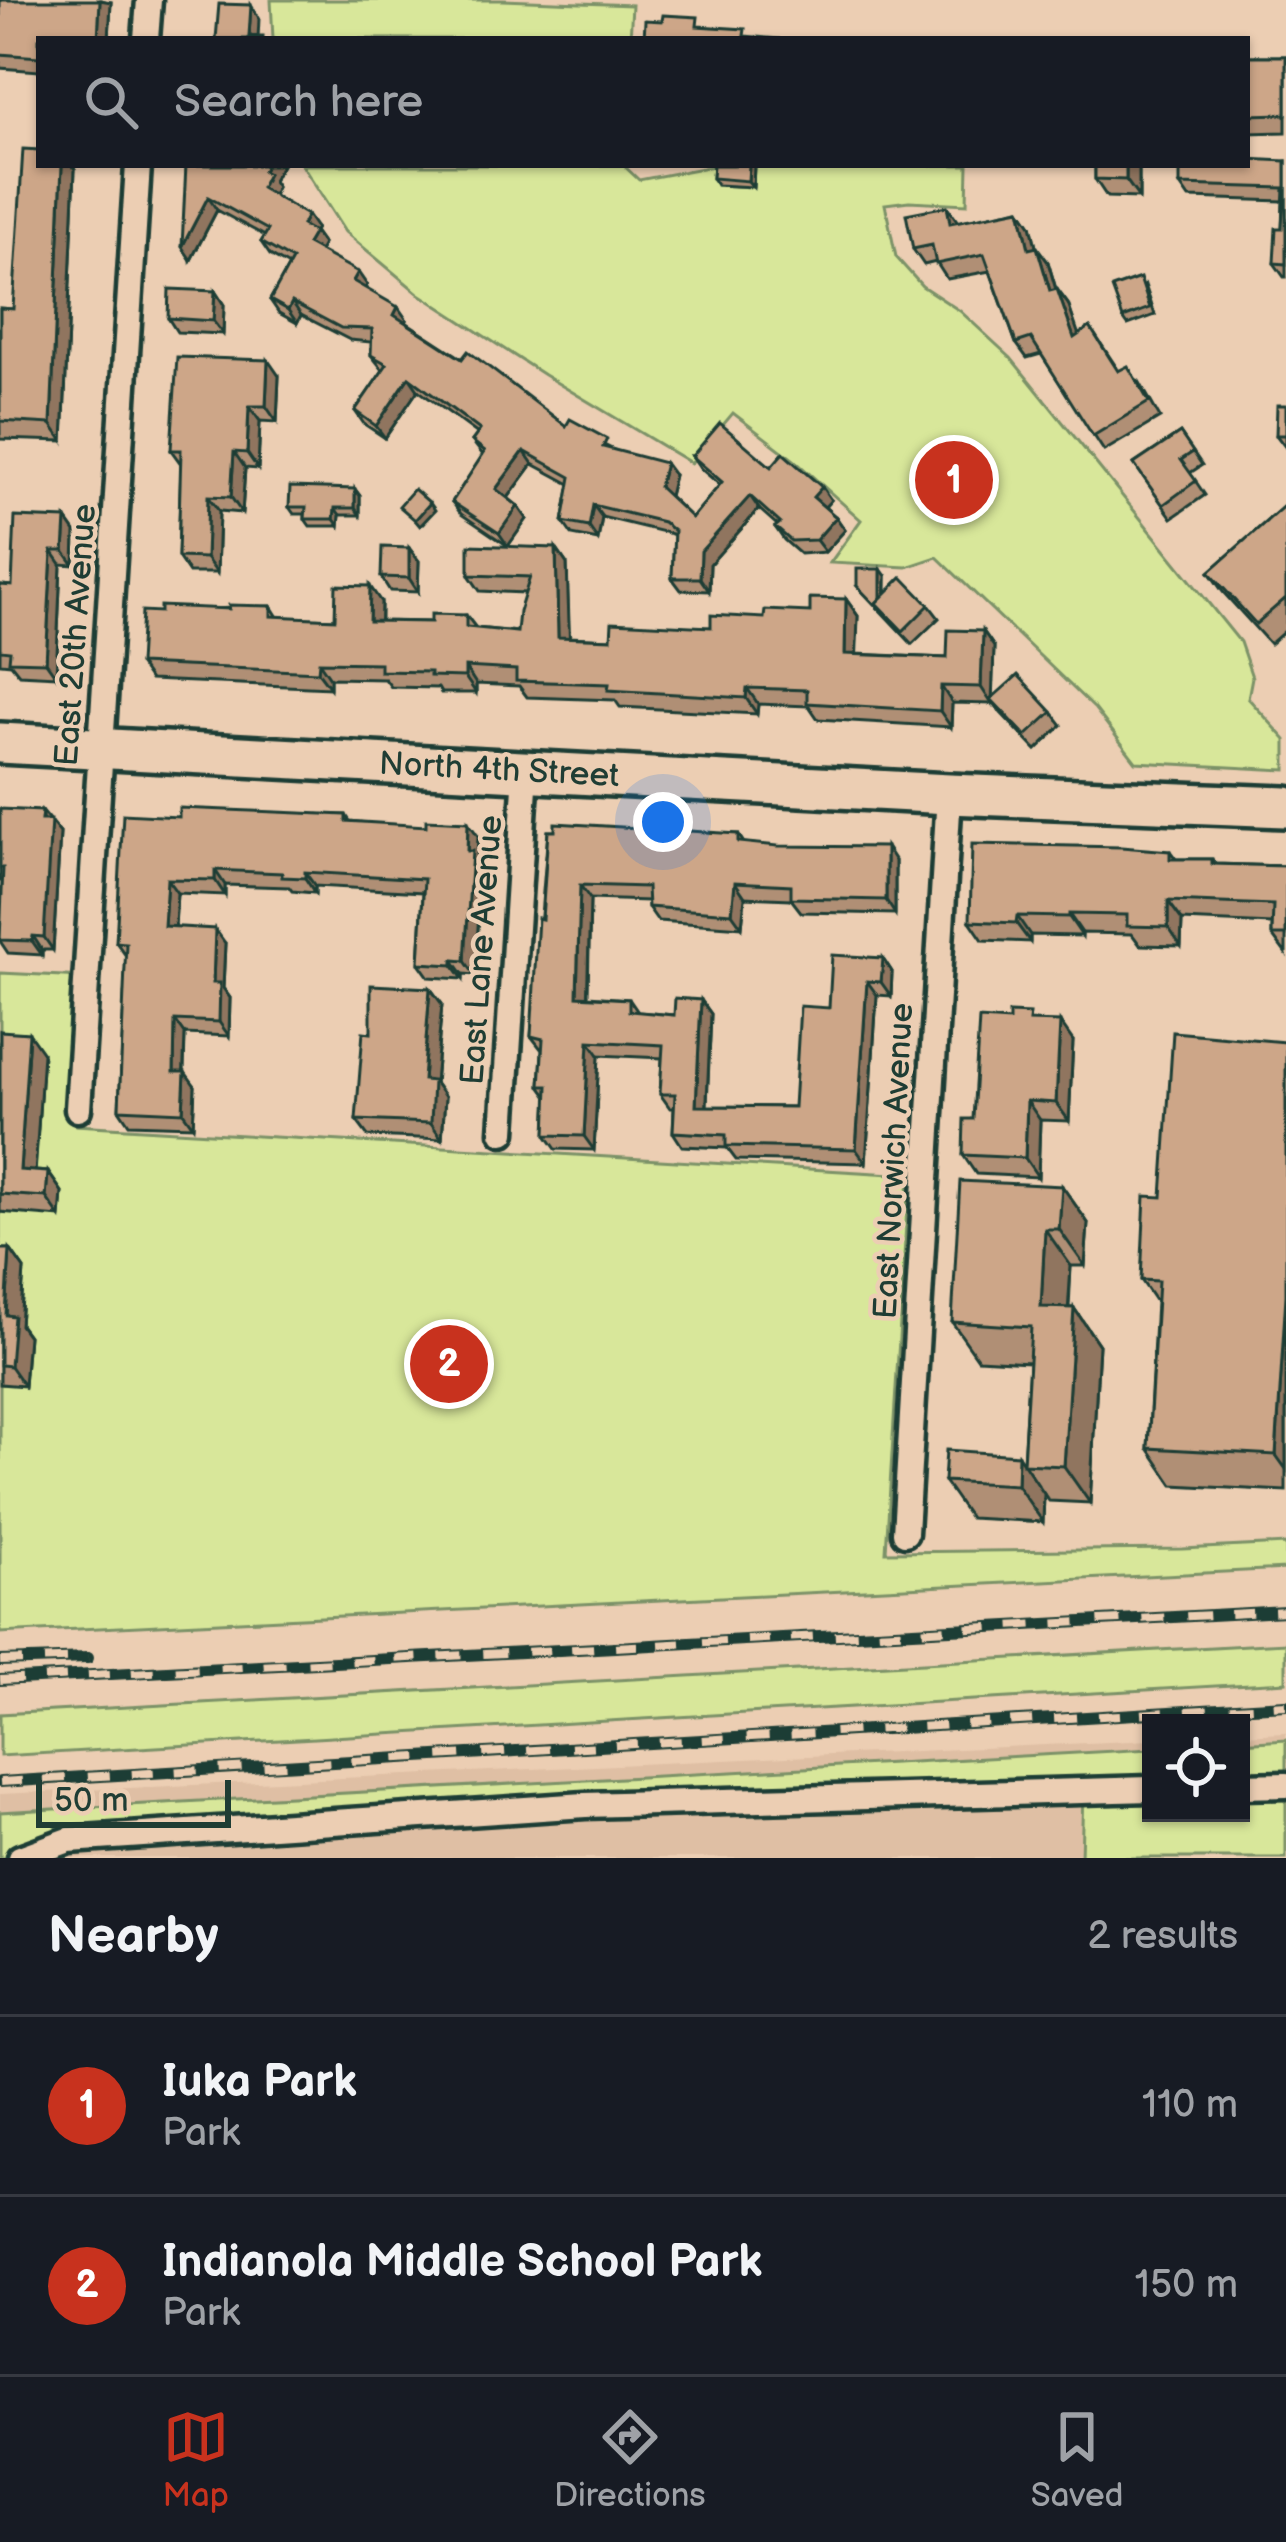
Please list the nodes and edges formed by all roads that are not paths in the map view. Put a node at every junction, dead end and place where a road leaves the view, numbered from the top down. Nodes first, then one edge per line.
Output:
1 (148, 0) edge
2 (146, 36) edge
3 (139, 168) edge
4 (0, 743) edge
5 (102, 749) junction
6 (526, 771) junction
7 (950, 794) junction
8 (1286, 807) edge
9 (78, 1109) dead end
10 (503, 1132) dead end
11 (905, 1533) dead end
12 (1286, 1785) edge
13 (1250, 1786) edge
14 (1142, 1789) edge
15 (20, 1858) edge

1 - 2 street
3 - 5 street, East 20th Avenue
4 - 5 main road, North 4th Street
5 - 6 main road, North 4th Street
5 - 9 street, East 20th Avenue
6 - 7 main road, North 4th Street
6 - 10 street, East Lane Avenue
7 - 8 main road, North 4th Street
7 - 11 street, East Norwich Avenue
12 - 13 street
14 - 15 street

